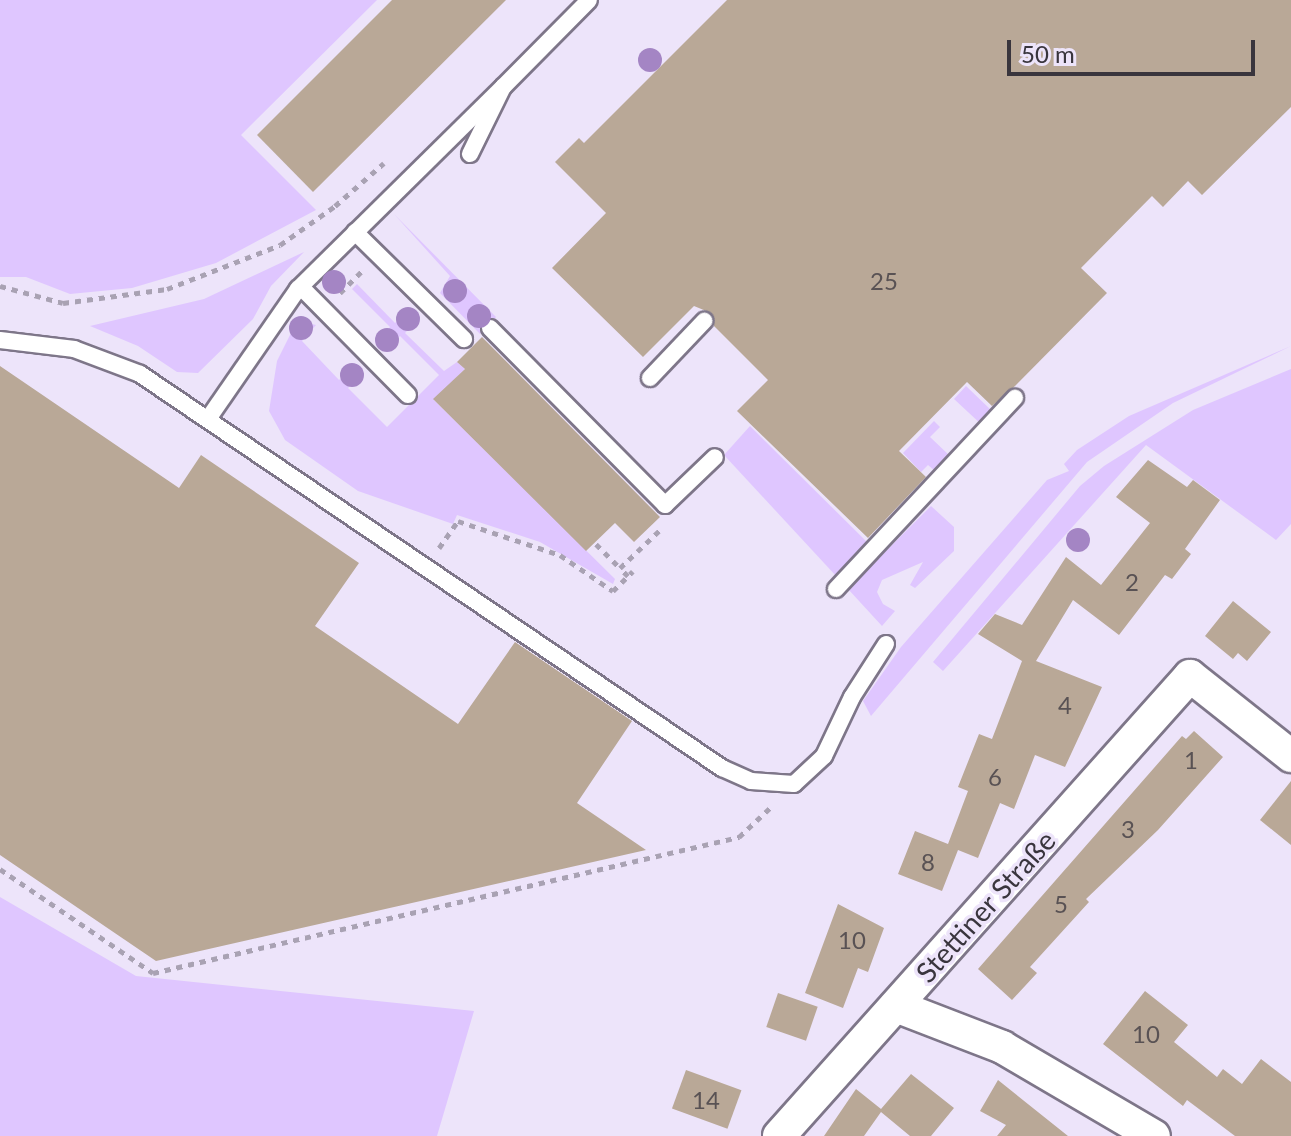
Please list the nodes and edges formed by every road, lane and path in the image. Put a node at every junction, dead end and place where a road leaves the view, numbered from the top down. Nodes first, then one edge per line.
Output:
1 (589, 0) edge
2 (503, 87) junction
3 (470, 154) dead end
4 (384, 163) dead end
5 (355, 232) junction
6 (0, 286) edge
7 (301, 287) junction
8 (704, 321) dead end
9 (490, 328) dead end
10 (464, 339) dead end
11 (0, 340) edge
12 (650, 378) dead end
13 (408, 395) dead end
14 (1015, 398) dead end
15 (210, 416) junction
16 (715, 457) dead end
17 (665, 505) junction
18 (596, 544) dead end
19 (427, 565) junction
20 (620, 568) junction
21 (836, 589) dead end
22 (886, 644) dead end
23 (1291, 756) edge
24 (794, 784) junction
25 (0, 869) edge
26 (896, 1006) junction
27 (779, 1136) edge
28 (1154, 1136) edge

1 - 2 lane
2 - 3 lane
2 - 5 lane
4 - 6 path
5 - 7 lane
5 - 10 lane
7 - 13 lane
7 - 15 lane
8 - 12 lane
9 - 17 lane
11 - 15 lane
14 - 21 lane
15 - 19 lane
16 - 17 lane
17 - 20 path
18 - 20 path
19 - 20 path
19 - 24 lane
22 - 24 lane
23 - 26 street, Stettiner Straße
24 - 25 path
26 - 27 street, Stettiner Straße
26 - 28 street

